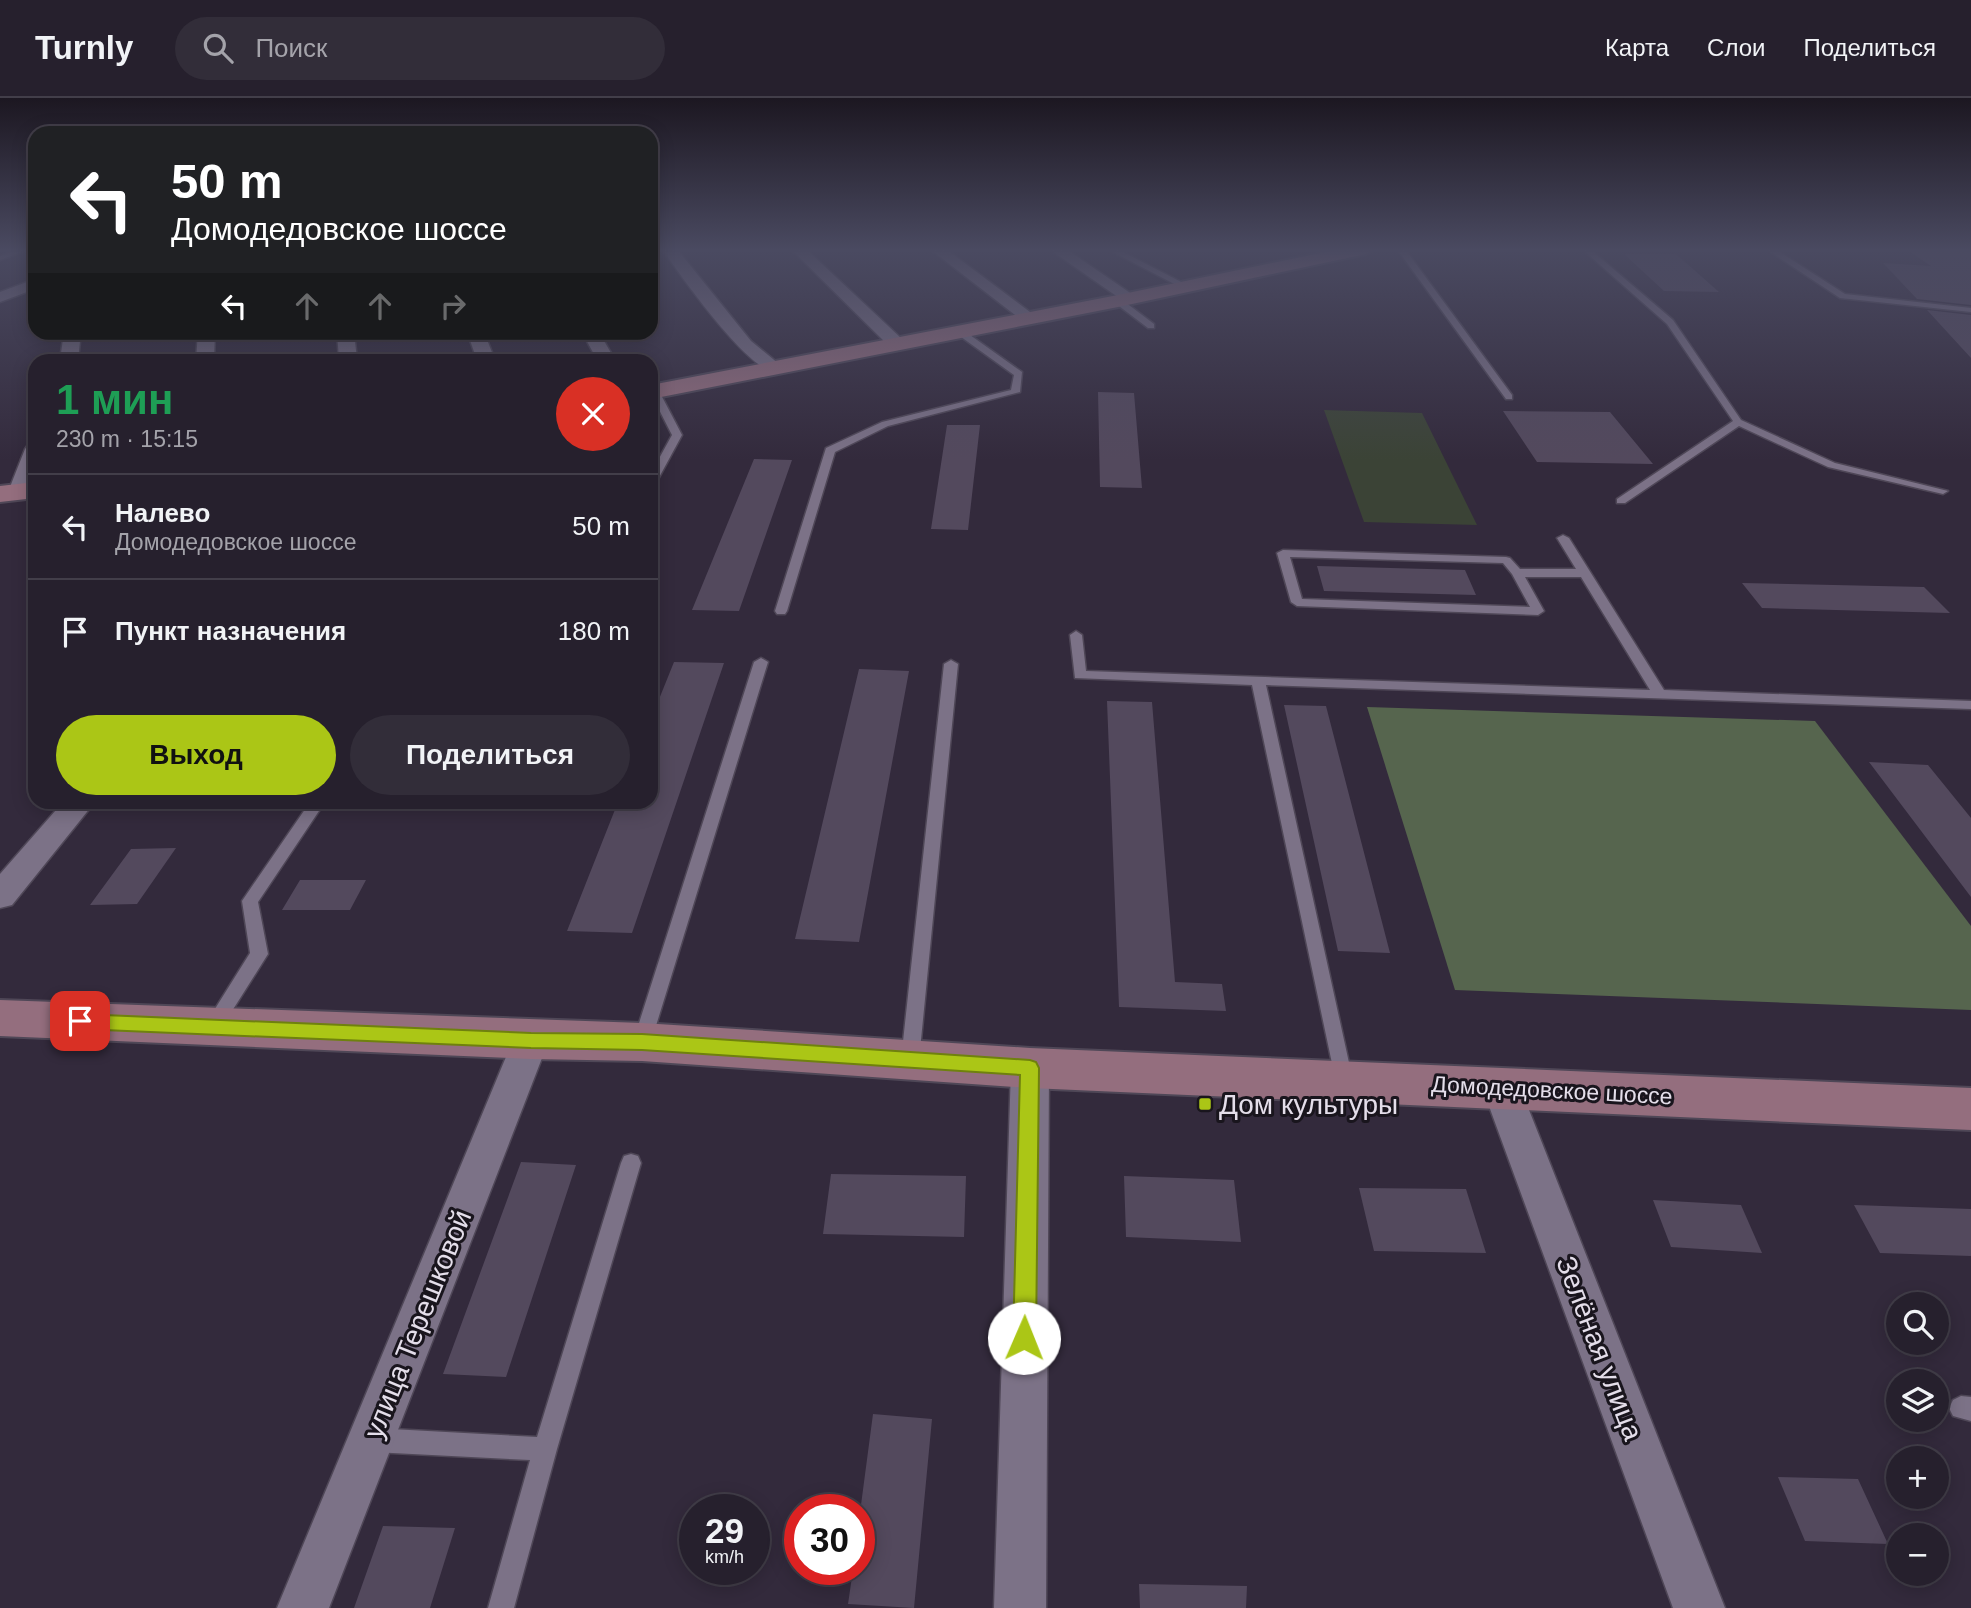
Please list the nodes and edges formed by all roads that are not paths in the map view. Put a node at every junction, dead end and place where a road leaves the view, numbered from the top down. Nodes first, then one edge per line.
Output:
1 (725, 319) edge
2 (871, 319) edge
3 (1023, 319) edge
4 (1144, 319) edge
5 (1453, 319) edge
6 (1667, 319) edge
7 (1151, 326) dead end
8 (960, 332) junction
9 (897, 344) junction
10 (773, 368) junction
11 (658, 390) edge
12 (1510, 397) dead end
13 (658, 400) edge
14 (1738, 422) junction
15 (28, 467) edge
16 (658, 470) edge
17 (1943, 491) dead end
18 (18, 492) edge
19 (1621, 501) dead end
20 (1563, 538) dead end
21 (1517, 573) junction
22 (1585, 573) junction
23 (780, 611) dead end
24 (1076, 635) dead end
25 (761, 662) dead end
26 (951, 664) dead end
27 (1258, 681) junction
28 (1659, 694) junction
29 (1971, 705) edge
30 (74, 809) edge
31 (312, 809) edge
32 (0, 896) edge
33 (0, 1018) edge
34 (212, 1027) junction
35 (531, 1040) junction
36 (642, 1042) junction
37 (910, 1060) junction
38 (1030, 1068) junction
39 (1344, 1081) junction
40 (1502, 1087) junction
41 (1971, 1109) edge
42 (631, 1163) dead end
43 (371, 1440) junction
44 (545, 1449) junction
45 (303, 1608) edge
46 (501, 1608) edge
47 (1020, 1608) edge
48 (1699, 1608) edge

1 - 10 street
2 - 9 street
3 - 8 street
4 - 7 lane
5 - 12 lane
6 - 14 lane
8 - 9 street
8 - 23 lane
9 - 10 street
10 - 11 street
13 - 16 lane
14 - 17 lane
14 - 19 lane
15 - 18 street
20 - 22 lane
21 - 21 lane
21 - 22 lane
22 - 28 lane
24 - 27 lane
25 - 36 lane
26 - 37 lane
27 - 28 lane
27 - 39 lane
28 - 29 lane
30 - 32 street
31 - 34 lane
33 - 34 street, Домодедовское шоссе
34 - 35 street, Домодедовское шоссе
35 - 36 street, Домодедовское шоссе
35 - 43 street, улица Терешковой
36 - 37 street, Домодедовское шоссе
37 - 38 street, Домодедовское шоссе
38 - 39 street, Домодедовское шоссе
38 - 47 street
39 - 40 street, Домодедовское шоссе
40 - 41 street, Домодедовское шоссе
40 - 48 street, Зелёная улица
42 - 44 lane
43 - 44 lane
43 - 45 street, улица Терешковой
44 - 46 lane

